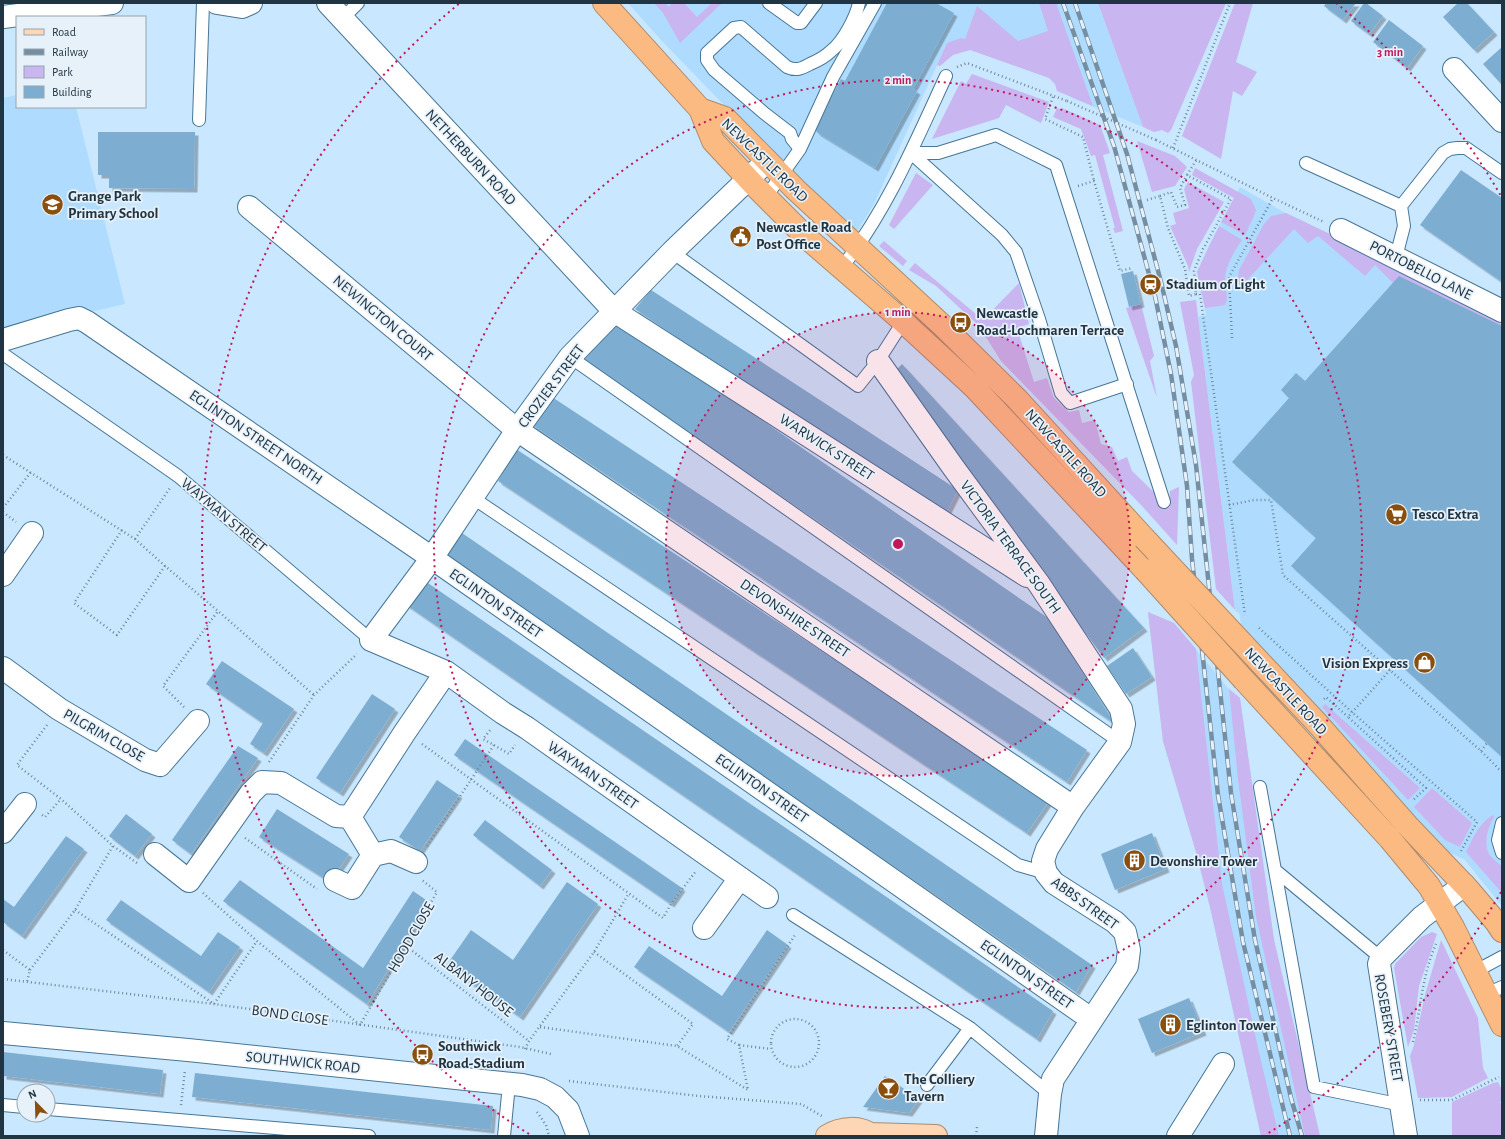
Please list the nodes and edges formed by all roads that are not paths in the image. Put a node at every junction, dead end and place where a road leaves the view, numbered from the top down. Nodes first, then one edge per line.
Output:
1 (112, 3) edge
2 (203, 3) edge
3 (217, 3) edge
4 (251, 3) edge
5 (358, 3) edge
6 (604, 3) edge
7 (769, 3) edge
8 (816, 3) edge
9 (859, 3) edge
10 (875, 3) edge
11 (335, 11) edge
12 (16, 16) edge
13 (18, 16) edge
14 (3, 18) edge
15 (1454, 69) dead end
16 (946, 76) road end
17 (700, 109) junction
18 (199, 120) dead end
19 (1502, 121) edge
20 (800, 149) junction
21 (911, 153) junction
22 (767, 161) junction
23 (1306, 163) dead end
24 (1502, 173) edge
25 (782, 176) junction
26 (748, 179) junction
27 (766, 197) junction
28 (1401, 206) junction
29 (249, 207) dead end
30 (1340, 230) road end
31 (858, 247) junction
32 (672, 252) junction
33 (1396, 257) junction
34 (842, 267) junction
35 (614, 311) junction
36 (1502, 311) edge
37 (903, 322) junction
38 (3, 340) edge
39 (3, 354) edge
40 (570, 357) junction
41 (878, 361) junction
42 (1127, 384) junction
43 (517, 430) junction
44 (473, 498) junction
45 (1164, 502) dead end
46 (32, 533) dead end
47 (432, 558) junction
48 (3, 575) edge
49 (1039, 584) junction
50 (371, 640) junction
51 (3, 668) edge
52 (446, 672) junction
53 (198, 721) road end
54 (1120, 742) junction
55 (1260, 787) dead end
56 (24, 804) dead end
57 (1073, 807) junction
58 (350, 817) junction
59 (1502, 823) edge
60 (3, 832) edge
61 (1502, 853) edge
62 (155, 854) dead end
63 (373, 855) junction
64 (416, 862) road end
65 (1275, 870) junction
66 (1046, 873) junction
67 (740, 878) junction
68 (335, 880) road end
69 (1464, 885) junction
70 (767, 896) dead end
71 (1440, 904) junction
72 (793, 915) road end
73 (704, 928) dead end
74 (1502, 931) edge
75 (1502, 957) edge
76 (1381, 958) junction
77 (1476, 971) junction
78 (1494, 991) edge
79 (1091, 1019) junction
80 (1502, 1025) edge
81 (970, 1028) junction
82 (3, 1033) edge
83 (1223, 1064) dead end
84 (509, 1084) junction
85 (927, 1086) dead end
86 (1050, 1094) junction
87 (1409, 1103) junction
88 (3, 1106) edge
89 (16, 1107) edge
90 (56, 1110) edge
91 (836, 1133) edge
92 (872, 1135) edge
93 (369, 1136) edge
94 (504, 1136) edge
95 (578, 1136) edge
96 (936, 1136) edge
97 (1046, 1136) edge
98 (1178, 1136) edge
99 (1406, 1136) edge

1 - 13 street
2 - 18 lane
3 - 4 street
5 - 11 lane
6 - 17 highway, NEWCASTLE ROAD
7 - 8 lane
9 - 20 lane
10 - 20 lane
11 - 35 street, NETHERBURN ROAD
12 - 14 street
15 - 19 street
16 - 21 lane
17 - 22 highway, NEWCASTLE ROAD
17 - 26 highway
20 - 25 lane
21 - 31 lane
21 - 42 lane
21 - 42 lane
22 - 25 highway, NEWCASTLE ROAD
22 - 26 street, CROZIER STREET
23 - 28 lane
24 - 28 lane
25 - 27 lane
25 - 31 highway, NEWCASTLE ROAD
26 - 27 highway
26 - 32 street, CROZIER STREET
27 - 34 highway
28 - 33 lane
29 - 43 street, NEWINGTON COURT
30 - 33 street, PORTOBELLO LANE
31 - 34 lane
31 - 69 highway, NEWCASTLE ROAD, bridge
32 - 35 street, CROZIER STREET
32 - 41 lane
33 - 36 street, PORTOBELLO LANE
34 - 37 highway
35 - 40 street, CROZIER STREET
35 - 49 street, WARWICK STREET
37 - 41 lane
37 - 71 highway, bridge
38 - 47 street, EGLINTON STREET NORTH
39 - 50 lane, WAYMAN STREET
40 - 43 street, CROZIER STREET
40 - 54 lane
41 - 49 street, VICTORIA TERRACE SOUTH
42 - 45 lane
43 - 44 street, CROZIER STREET
43 - 57 street, DEVONSHIRE STREET
44 - 47 street, CROZIER STREET
44 - 66 lane
46 - 48 street
47 - 50 street, CROZIER STREET
47 - 79 street, EGLINTON STREET
49 - 54 street, VICTORIA TERRACE SOUTH
50 - 52 street, WAYMAN STREET
51 - 53 street, PILGRIM CLOSE
52 - 58 street
52 - 67 street, WAYMAN STREET
54 - 57 street, ABBS STREET
55 - 65 lane
56 - 60 street
57 - 66 street, ABBS STREET
58 - 62 street
58 - 63 street
59 - 61 lane
63 - 64 street
63 - 68 street
65 - 76 lane
65 - 87 lane
66 - 79 street, ABBS STREET
67 - 70 street, WAYMAN STREET
67 - 73 street
69 - 71 street, ROSEBERY STREET
69 - 74 highway, NEWCASTLE ROAD
71 - 76 street, ROSEBERY STREET
71 - 77 highway
72 - 81 lane
75 - 77 lane
76 - 87 street, ROSEBERY STREET
77 - 78 highway
78 - 80 highway
79 - 86 street, ABBS STREET
81 - 85 lane
81 - 86 lane
82 - 84 street, SOUTHWICK ROAD
83 - 98 street
84 - 94 lane
84 - 95 street, SOUTHWICK ROAD
86 - 97 street, ABBS STREET
87 - 99 street, ROSEBERY STREET
88 - 89 lane
90 - 93 lane
91 - 92 main road
92 - 96 main road

